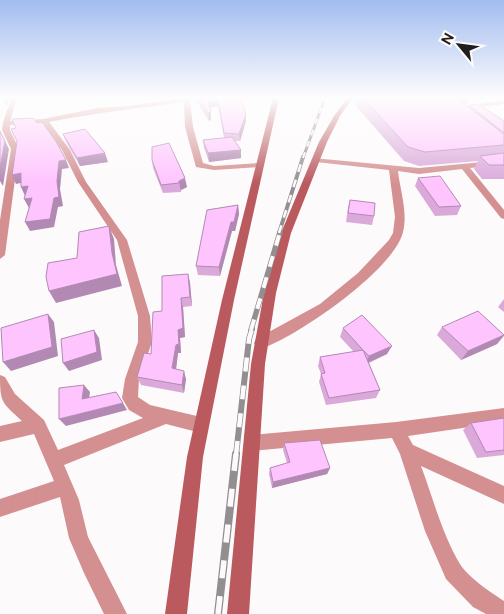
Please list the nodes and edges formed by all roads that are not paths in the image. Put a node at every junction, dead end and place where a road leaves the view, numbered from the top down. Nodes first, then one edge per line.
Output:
1 (5, 127) edge
2 (49, 127) edge
3 (188, 127) edge
4 (269, 127) edge
5 (331, 127) edge
6 (316, 160) junction
7 (504, 162) edge
8 (259, 165) junction
9 (465, 167) junction
10 (393, 168) junction
11 (504, 216) edge
12 (2, 223) edge
13 (0, 255) edge
14 (261, 343) junction
15 (0, 382) edge
16 (5, 400) edge
17 (504, 415) edge
18 (165, 417) junction
19 (38, 425) junction
20 (201, 425) junction
21 (396, 430) junction
22 (0, 434) edge
23 (252, 443) junction
24 (407, 451) junction
25 (54, 460) junction
26 (64, 487) junction
27 (504, 495) edge
28 (0, 508) edge
29 (504, 613) edge
30 (116, 614) edge
31 (176, 614) edge
32 (238, 614) edge

1 - 12 street
2 - 18 street
3 - 8 street
4 - 8 street
5 - 6 street
6 - 10 street
6 - 14 street
7 - 9 street
8 - 20 street
9 - 10 street
9 - 11 street
10 - 14 street
12 - 13 street
14 - 23 street
15 - 16 street
16 - 19 street
17 - 21 street
18 - 20 street
18 - 25 street
19 - 22 street
19 - 25 street
20 - 31 street
21 - 23 street
21 - 24 street
23 - 32 street
24 - 27 street
24 - 29 street
25 - 26 street
26 - 28 street
26 - 30 street

